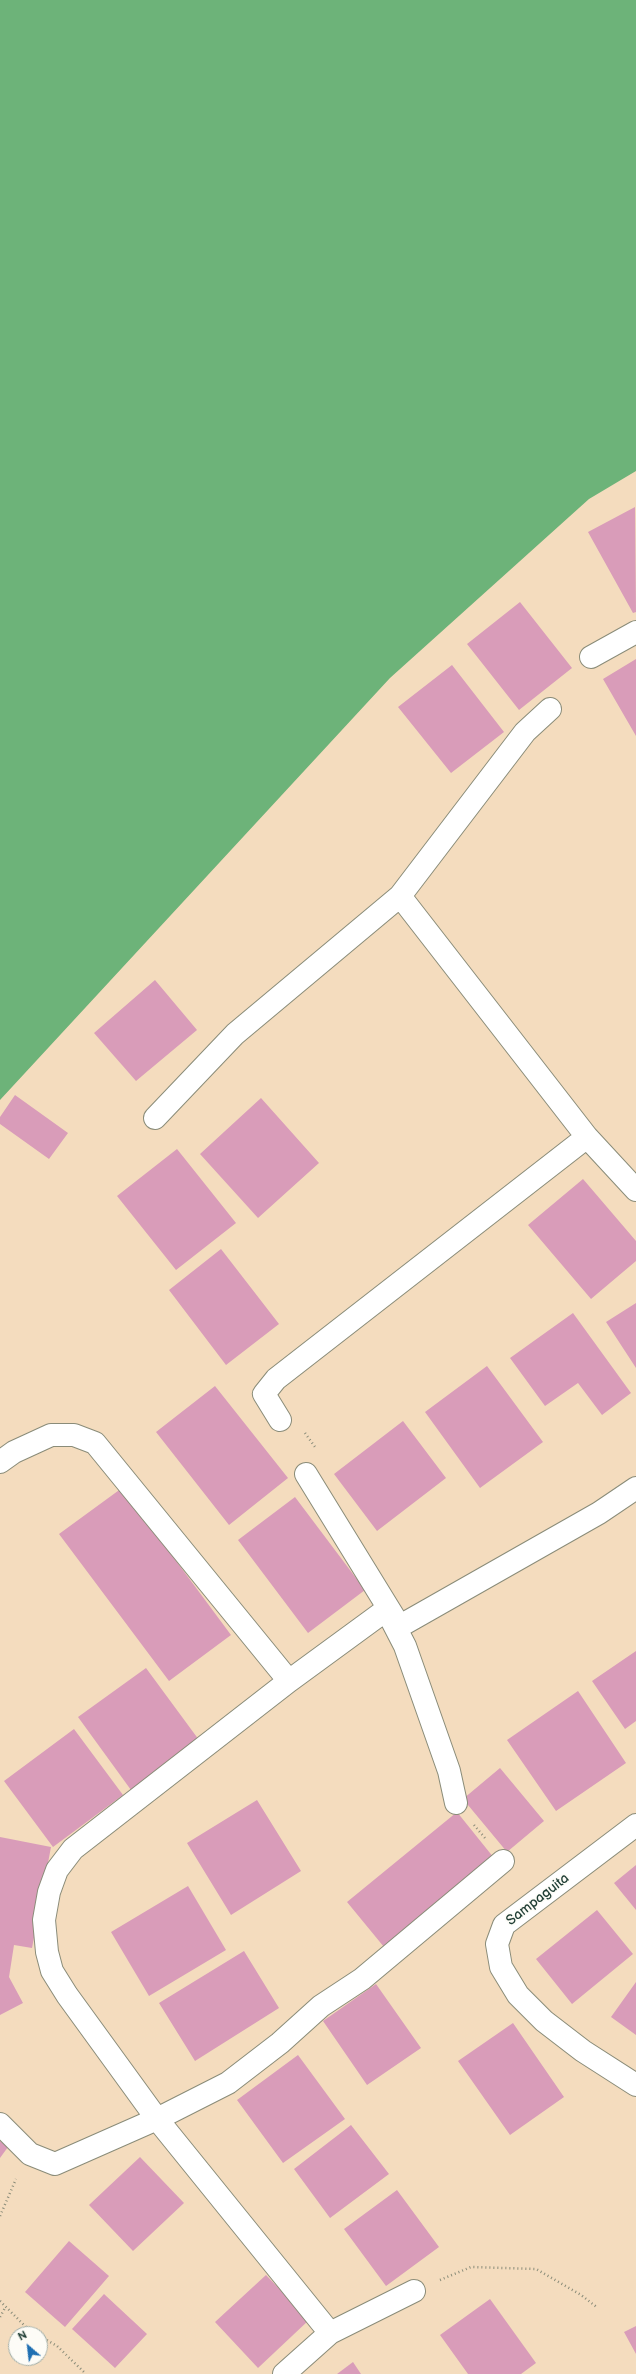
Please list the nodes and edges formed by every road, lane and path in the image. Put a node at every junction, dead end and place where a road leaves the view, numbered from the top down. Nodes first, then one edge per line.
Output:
1 (636, 632) edge
2 (591, 657) dead end
3 (550, 708) dead end
4 (400, 896) junction
5 (155, 1118) dead end
6 (588, 1137) junction
7 (636, 1190) edge
8 (280, 1420) dead end
9 (0, 1462) edge
10 (306, 1474) dead end
11 (636, 1488) edge
12 (393, 1618) junction
13 (289, 1681) junction
14 (456, 1803) joint
15 (636, 1825) edge
16 (503, 1861) joint
17 (636, 2085) edge
18 (157, 2120) junction
19 (0, 2124) edge
20 (30, 2154) junction
21 (0, 2216) edge
22 (414, 2291) joint
23 (0, 2301) edge
24 (5, 2308) junction
25 (598, 2308) dead end
26 (0, 2317) edge
27 (27, 2326) edge
28 (330, 2332) junction
29 (48, 2341) edge
30 (86, 2374) edge
31 (284, 2374) edge

1 - 2 street
3 - 4 street
4 - 5 street
4 - 6 street
6 - 7 street
6 - 8 street
9 - 13 street
10 - 12 street
11 - 12 street
12 - 13 street
12 - 14 street
13 - 18 street
14 - 16 path
15 - 17 street, Sampaguita
16 - 18 street
18 - 20 street
18 - 28 street
19 - 20 street
20 - 21 path
22 - 25 path
22 - 28 street
23 - 24 path
24 - 26 path
24 - 27 path
28 - 31 street
29 - 30 path

